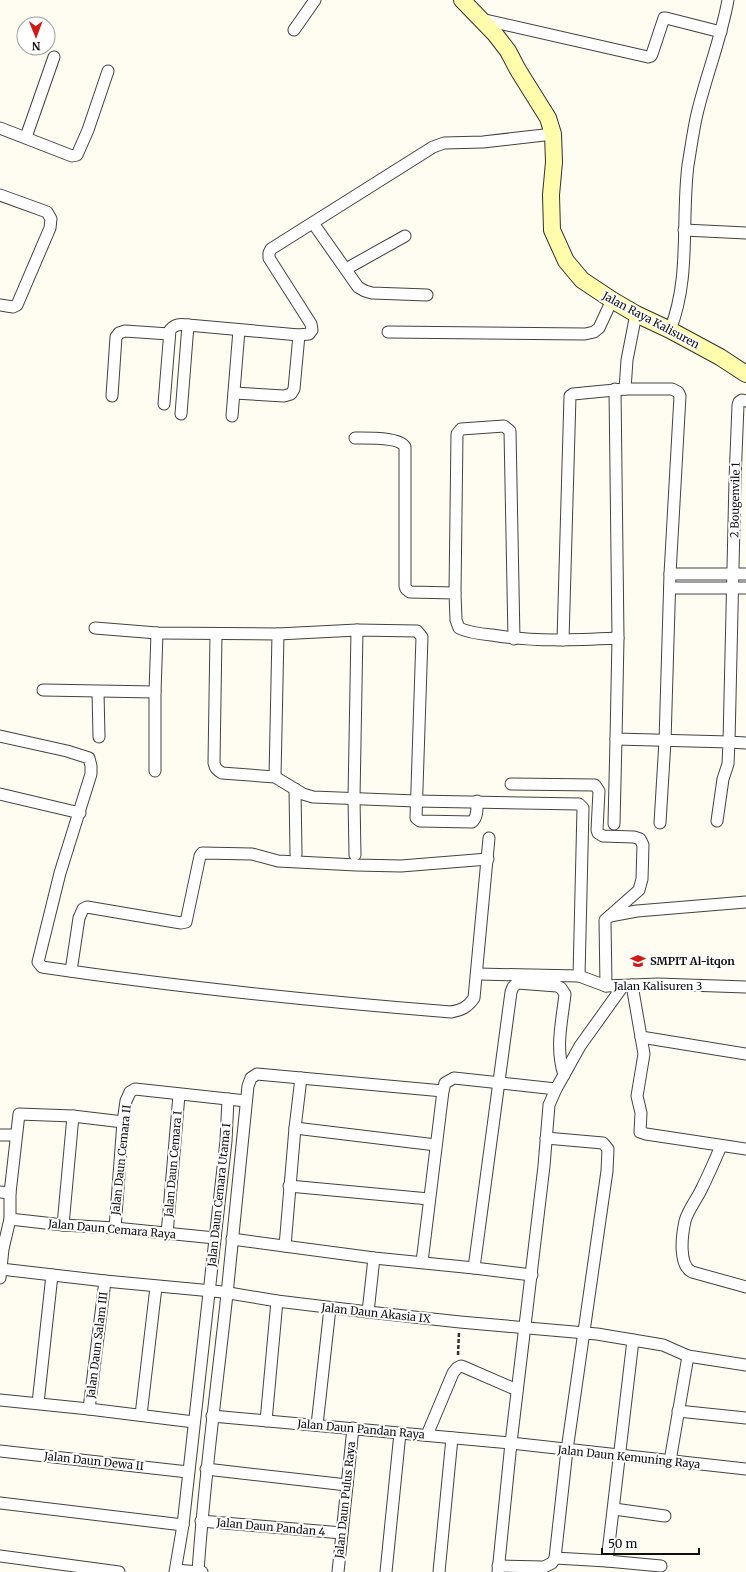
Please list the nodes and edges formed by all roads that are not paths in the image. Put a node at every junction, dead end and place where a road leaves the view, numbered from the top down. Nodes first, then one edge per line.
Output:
1 (315, 0) edge
2 (462, 0) edge
3 (728, 0) edge
4 (480, 19) junction
5 (294, 30) dead end
6 (721, 32) junction
7 (54, 57) dead end
8 (108, 70) dead end
9 (0, 128) edge
10 (553, 134) junction
11 (26, 137) junction
12 (0, 195) edge
13 (313, 223) junction
14 (684, 230) junction
15 (746, 233) edge
16 (405, 236) dead end
17 (346, 269) junction
18 (427, 295) dead end
19 (612, 300) junction
20 (0, 305) edge
21 (636, 314) junction
22 (188, 325) junction
23 (239, 330) junction
24 (670, 330) junction
25 (388, 332) dead end
26 (169, 334) junction
27 (299, 335) junction
28 (746, 374) edge
29 (620, 389) junction
30 (234, 394) junction
31 (112, 396) dead end
32 (743, 401) edge
33 (164, 404) dead end
34 (181, 414) dead end
35 (232, 416) dead end
36 (355, 438) dead end
37 (670, 574) junction
38 (733, 574) junction
39 (746, 574) edge
40 (670, 588) junction
41 (732, 588) junction
42 (746, 588) edge
43 (455, 593) junction
44 (95, 628) dead end
45 (357, 630) junction
46 (158, 633) junction
47 (216, 634) junction
48 (278, 634) junction
49 (618, 638) junction
50 (514, 639) junction
51 (563, 640) junction
52 (42, 690) dead end
53 (98, 692) junction
54 (155, 692) junction
55 (0, 736) edge
56 (99, 738) dead end
57 (616, 739) junction
58 (666, 740) junction
59 (729, 742) junction
60 (746, 743) edge
61 (155, 771) dead end
62 (275, 777) junction
63 (511, 784) dead end
64 (295, 789) junction
65 (0, 794) edge
66 (354, 798) junction
67 (416, 801) junction
68 (477, 801) junction
69 (80, 813) junction
70 (717, 821) dead end
71 (660, 823) dead end
72 (614, 824) dead end
73 (489, 838) dead end
74 (296, 854) dead end
75 (355, 855) dead end
76 (488, 859) junction
77 (746, 902) edge
78 (610, 916) junction
79 (71, 971) junction
80 (477, 974) junction
81 (579, 976) junction
82 (628, 985) junction
83 (606, 986) junction
84 (746, 987) edge
85 (641, 1037) junction
86 (746, 1054) edge
87 (564, 1074) junction
88 (301, 1078) junction
89 (498, 1082) junction
90 (556, 1089) junction
91 (443, 1091) junction
92 (179, 1095) junction
93 (237, 1100) junction
94 (73, 1116) junction
95 (123, 1122) junction
96 (295, 1128) junction
97 (0, 1135) edge
98 (16, 1135) junction
99 (546, 1138) junction
100 (436, 1145) junction
101 (721, 1146) junction
102 (746, 1149) edge
103 (289, 1186) junction
104 (5, 1193) edge
105 (429, 1199) junction
106 (10, 1219) junction
107 (63, 1225) junction
108 (114, 1228) junction
109 (167, 1234) junction
110 (215, 1238) junction
111 (232, 1239) junction
112 (284, 1246) junction
113 (2, 1249) edge
114 (374, 1258) junction
115 (422, 1262) junction
116 (474, 1268) junction
117 (0, 1273) edge
118 (52, 1275) junction
119 (532, 1276) junction
120 (105, 1281) junction
121 (156, 1287) junction
122 (746, 1287) edge
123 (218, 1292) junction
124 (277, 1301) junction
125 (330, 1308) junction
126 (368, 1312) junction
127 (526, 1328) junction
128 (584, 1334) junction
129 (633, 1340) junction
130 (688, 1356) junction
131 (746, 1365) edge
132 (517, 1390) junction
133 (0, 1400) edge
134 (38, 1403) junction
135 (89, 1409) junction
136 (678, 1411) junction
137 (141, 1415) junction
138 (212, 1416) junction
139 (746, 1418) edge
140 (266, 1421) junction
141 (194, 1422) junction
142 (317, 1426) junction
143 (353, 1428) junction
144 (400, 1433) junction
145 (427, 1435) junction
146 (452, 1438) junction
147 (511, 1443) junction
148 (567, 1450) junction
149 (0, 1451) edge
150 (619, 1455) junction
151 (670, 1461) junction
152 (206, 1469) junction
153 (746, 1469) edge
154 (188, 1472) junction
155 (347, 1485) junction
156 (0, 1503) edge
157 (614, 1509) junction
158 (666, 1516) dead end
159 (201, 1522) junction
160 (183, 1525) junction
161 (342, 1533) junction
162 (0, 1556) edge
163 (555, 1558) junction
164 (607, 1561) junction
165 (661, 1566) dead end
166 (498, 1569) edge
167 (188, 1571) edge
168 (119, 1572) edge
169 (338, 1572) edge
170 (386, 1572) edge
171 (439, 1572) edge

1 - 5 street
2 - 4 main road, Jalan Raya Kalisuren
3 - 6 street
4 - 6 street
4 - 10 main road, Jalan Raya Kalisuren
6 - 14 street
7 - 11 street
8 - 11 street
9 - 11 street
10 - 13 street
10 - 19 main road, Jalan Raya Kalisuren
12 - 20 street
13 - 17 street
13 - 27 street
14 - 15 street
14 - 24 street
16 - 17 street
17 - 18 street
19 - 21 main road, Jalan Raya Kalisuren
19 - 25 street
21 - 24 main road, Jalan Raya Kalisuren
21 - 29 street
22 - 23 street
22 - 26 street
22 - 34 street
23 - 27 street
23 - 30 street
24 - 28 main road, Jalan Raya Kalisuren
26 - 31 street
26 - 33 street
27 - 30 street
29 - 37 street
29 - 49 street
29 - 51 street
30 - 35 street
32 - 38 street, 2 Bougenvile 1
36 - 43 street
37 - 38 street
37 - 40 street
38 - 39 street
38 - 41 street, 2 Bougenvile 1
40 - 41 street
40 - 58 street
41 - 42 street
41 - 59 street, 2 Bougenvile 1
43 - 50 street
43 - 50 street
44 - 46 street
45 - 48 street
45 - 66 street
45 - 67 street
46 - 47 street
46 - 54 street
47 - 48 street
47 - 62 street
48 - 62 street
49 - 51 street
49 - 57 street
50 - 51 street
52 - 53 street
53 - 54 street
53 - 56 street
54 - 61 street
55 - 69 street
57 - 58 street
57 - 72 street
58 - 59 street
58 - 71 street
59 - 60 street
59 - 70 street, 2 Bougenvile 1
62 - 64 street
63 - 78 street
64 - 66 street
64 - 74 street
65 - 69 street
66 - 67 street
66 - 75 street
67 - 68 street
67 - 68 street
68 - 81 street
69 - 79 street
73 - 76 street
76 - 79 street
76 - 80 street
77 - 78 street
78 - 83 street
79 - 80 street
80 - 81 street, Jalan Kalisuren 3
81 - 83 street, Jalan Kalisuren 3
82 - 83 street, Jalan Kalisuren 3
82 - 84 street, Jalan Kalisuren 3
82 - 85 street
82 - 87 street
85 - 86 street
85 - 101 street
87 - 89 street
87 - 90 street
88 - 91 street
88 - 93 street
88 - 96 street
89 - 90 street
89 - 91 street
89 - 116 street
90 - 99 street
91 - 100 street
92 - 93 street
92 - 95 street, Jalan Daun Cemara II
92 - 109 street, Jalan Daun Cemara I
93 - 110 street, Jalan Daun Cemara Utama I
93 - 111 street
94 - 95 street
94 - 98 street
94 - 107 street
95 - 108 street, Jalan Daun Cemara II
96 - 100 street
96 - 103 street
97 - 98 street
98 - 104 street
99 - 119 street
99 - 128 street
100 - 105 street
101 - 102 street
101 - 122 street
103 - 105 street
103 - 112 street
104 - 106 street
105 - 115 street
106 - 107 street, Jalan Daun Cemara Raya
106 - 113 street
107 - 108 street, Jalan Daun Cemara Raya
108 - 109 street, Jalan Daun Cemara Raya
109 - 110 street, Jalan Daun Cemara Raya
110 - 123 street, Jalan Daun Cemara Utama I
111 - 112 street
111 - 123 street
112 - 114 street
113 - 117 street
114 - 115 street
114 - 126 street
115 - 116 street
116 - 119 street
117 - 118 street, Jalan Daun Akasia IX
118 - 120 street, Jalan Daun Akasia IX
118 - 134 street
119 - 127 street
120 - 121 street, Jalan Daun Akasia IX
120 - 135 street, Jalan Daun Salam III
121 - 123 street, Jalan Daun Akasia IX
121 - 137 street
123 - 124 street, Jalan Daun Akasia IX
123 - 138 street
123 - 141 street
124 - 125 street, Jalan Daun Akasia IX
124 - 140 street
125 - 126 street, Jalan Daun Akasia IX
125 - 142 street
126 - 127 street, Jalan Daun Akasia IX
127 - 128 street, Jalan Daun Akasia IX
127 - 132 street
128 - 129 street, Jalan Daun Akasia IX
128 - 148 street
129 - 130 street, Jalan Daun Akasia IX
129 - 150 street
130 - 131 street, Jalan Daun Akasia IX
130 - 136 street
132 - 145 street
132 - 147 street
133 - 134 street
134 - 135 street
135 - 137 street
136 - 139 street
136 - 151 street
137 - 141 street
138 - 140 street, Jalan Daun Pandan Raya
138 - 152 street
140 - 142 street, Jalan Daun Pandan Raya
141 - 154 street
142 - 143 street, Jalan Daun Pandan Raya
143 - 144 street, Jalan Daun Pandan Raya
143 - 155 street, Jalan Daun Pulus Raya
144 - 145 street, Jalan Daun Pandan Raya
144 - 170 street
145 - 146 street, Jalan Daun Pandan Raya
146 - 147 street, Jalan Daun Pandan Raya
146 - 171 street
147 - 148 street, Jalan Daun Kemuning Raya
147 - 166 street
148 - 150 street, Jalan Daun Kemuning Raya
148 - 163 street
149 - 154 street, Jalan Daun Dewa II
150 - 151 street, Jalan Daun Kemuning Raya
150 - 157 street
151 - 153 street, Jalan Daun Kemuning Raya
152 - 155 street
152 - 159 street
154 - 160 street
155 - 161 street, Jalan Daun Pulus Raya
156 - 160 street
157 - 158 street
157 - 164 street
159 - 161 street, Jalan Daun Pandan 4
159 - 167 street
160 - 167 street
161 - 169 street, Jalan Daun Pulus Raya
162 - 168 street
163 - 164 street
163 - 166 street
164 - 165 street

